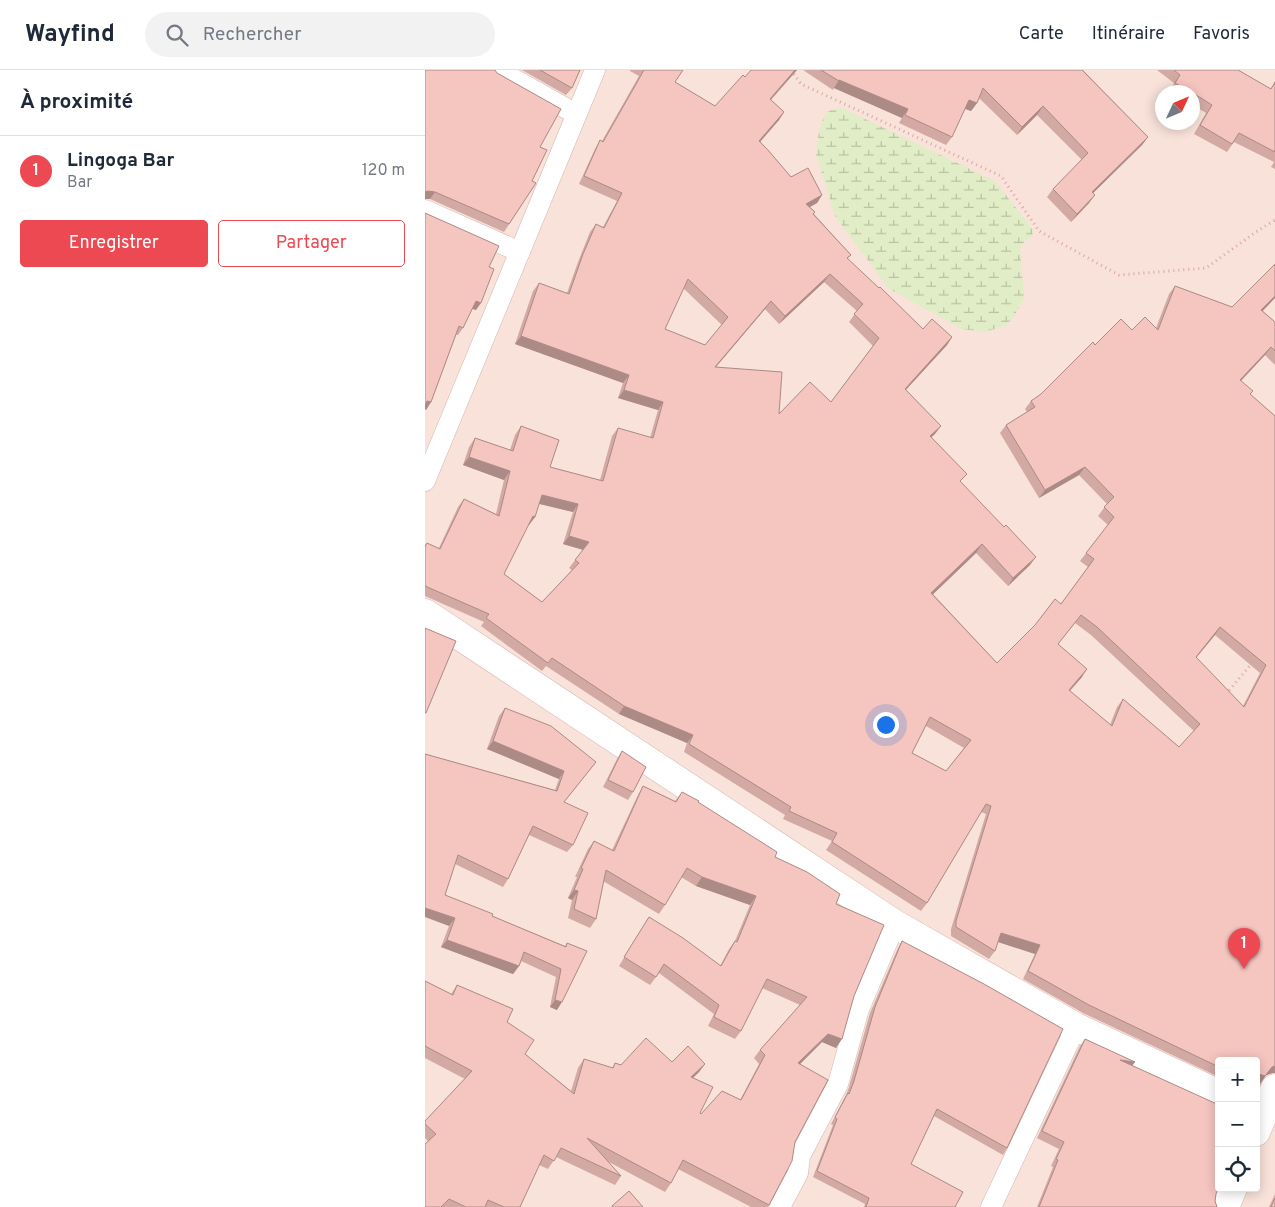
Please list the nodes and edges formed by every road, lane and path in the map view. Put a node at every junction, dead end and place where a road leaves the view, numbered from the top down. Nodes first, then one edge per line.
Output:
1 (498, 70) edge
2 (595, 70) edge
3 (791, 70) edge
4 (577, 114) junction
5 (425, 210) edge
6 (1275, 220) edge
7 (520, 252) junction
8 (425, 480) edge
9 (425, 613) edge
10 (1256, 659) edge
11 (1224, 696) edge
12 (895, 924) junction
13 (1076, 1027) junction
14 (1275, 1088) edge
15 (1215, 1092) edge
16 (1260, 1117) edge
17 (1231, 1192) edge
18 (780, 1207) edge
19 (991, 1207) edge
20 (1225, 1207) edge

1 - 4 street
2 - 4 street
3 - 6 path
4 - 7 street
5 - 7 street
7 - 8 street
9 - 12 street
10 - 11 path
12 - 13 street
12 - 18 street
13 - 15 street
13 - 19 street
14 - 16 street
17 - 20 street

